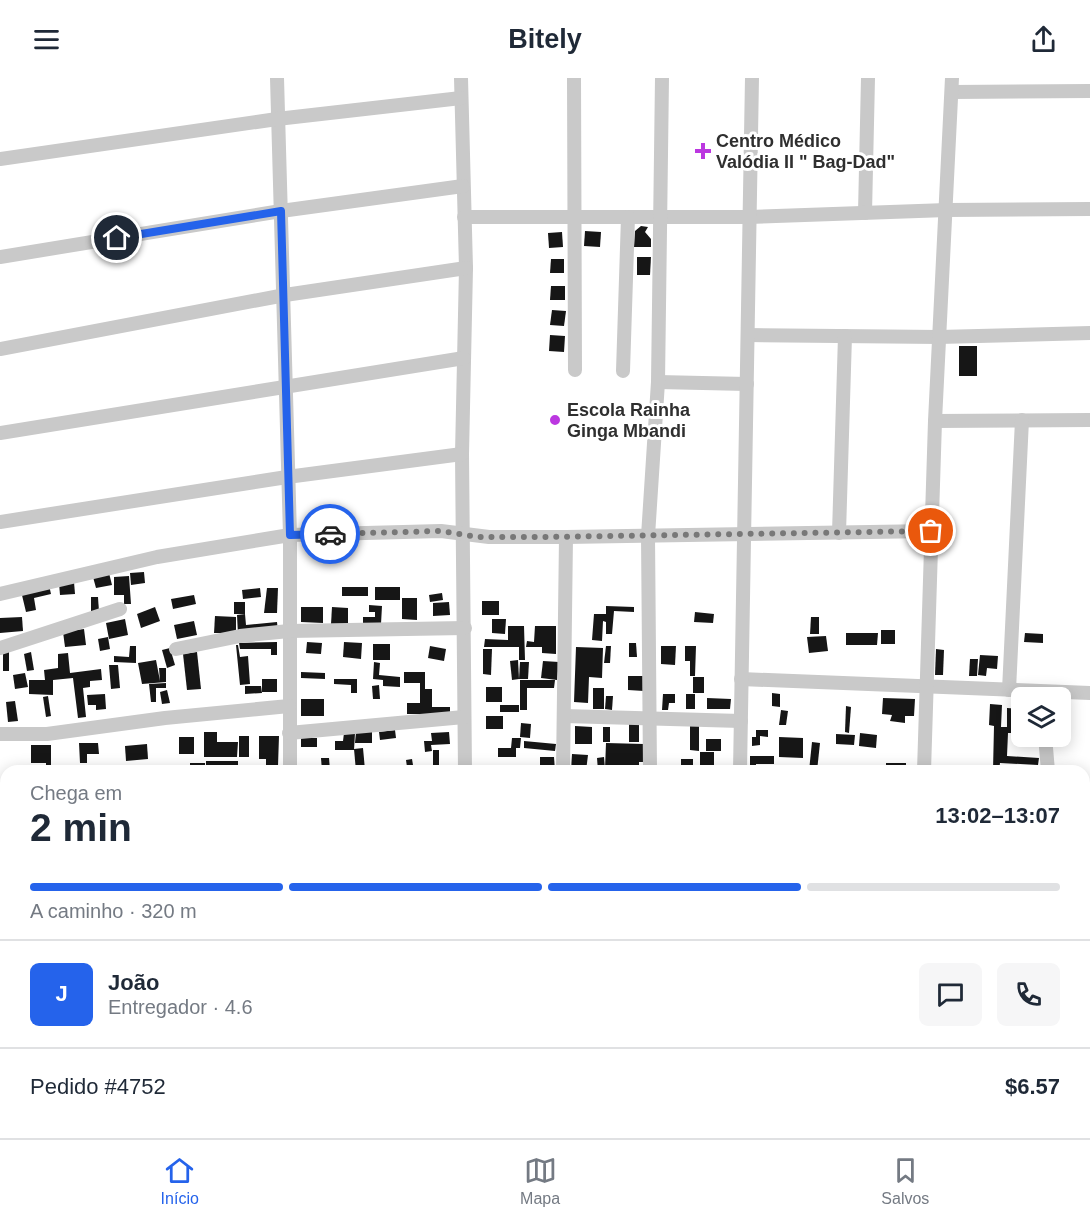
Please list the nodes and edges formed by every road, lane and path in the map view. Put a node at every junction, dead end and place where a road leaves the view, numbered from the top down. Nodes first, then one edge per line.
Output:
1 (277, 78) edge
2 (461, 78) edge
3 (574, 78) edge
4 (662, 78) edge
5 (752, 78) edge
6 (868, 78) edge
7 (1044, 84) edge
8 (952, 85) edge
9 (1090, 90) edge
10 (461, 98) junction
11 (277, 120) junction
12 (0, 159) edge
13 (463, 186) junction
14 (1090, 209) edge
15 (947, 210) junction
16 (281, 211) junction
17 (865, 213) junction
18 (574, 216) junction
19 (464, 217) junction
20 (628, 217) junction
21 (660, 217) junction
22 (748, 217) junction
23 (0, 257) edge
24 (466, 268) junction
25 (285, 295) junction
26 (1090, 333) edge
27 (748, 335) junction
28 (845, 336) junction
29 (939, 337) junction
30 (0, 350) edge
31 (464, 358) junction
32 (574, 370) dead end
33 (623, 371) dead end
34 (658, 382) junction
35 (747, 384) junction
36 (286, 385) junction
37 (1022, 420) junction
38 (1090, 420) edge
39 (935, 421) junction
40 (0, 433) edge
41 (462, 454) junction
42 (287, 477) junction
43 (0, 522) edge
44 (931, 531) junction
45 (838, 533) junction
46 (464, 534) junction
47 (290, 535) junction
48 (744, 535) junction
49 (648, 536) junction
50 (566, 537) junction
51 (0, 594) edge
52 (120, 609) dead end
53 (465, 628) junction
54 (289, 631) junction
55 (0, 648) edge
56 (176, 649) dead end
57 (741, 679) junction
58 (926, 688) junction
59 (1009, 690) joint
60 (1090, 693) edge
61 (1071, 694) edge
62 (289, 706) junction
63 (564, 716) junction
64 (464, 717) junction
65 (650, 718) junction
66 (741, 721) junction
67 (289, 733) junction
68 (0, 734) edge
69 (1046, 747) edge
70 (290, 765) edge
71 (465, 765) edge
72 (563, 765) edge
73 (650, 765) edge
74 (740, 765) edge
75 (924, 765) edge
76 (1047, 765) edge

1 - 11 street
2 - 10 street
3 - 18 street
4 - 21 street
5 - 22 street
6 - 17 street
7 - 8 street
7 - 9 street
8 - 15 street
10 - 11 street
10 - 13 street
11 - 12 street
11 - 16 street
13 - 16 street
13 - 19 street
14 - 15 street
15 - 17 street
15 - 29 street
16 - 23 street
16 - 25 street
17 - 22 street
18 - 19 street
18 - 20 street
18 - 32 street
19 - 24 street
20 - 21 street
20 - 33 street
21 - 22 street
21 - 34 street
22 - 27 street
24 - 25 street
24 - 31 street
25 - 30 street
25 - 36 street
26 - 29 street
27 - 28 street
27 - 35 street
28 - 29 street
28 - 45 street
29 - 39 street
31 - 36 street
31 - 41 street
34 - 35 street
34 - 49 street
35 - 48 street
36 - 40 street
36 - 42 street
37 - 38 street
37 - 39 street
37 - 59 street
39 - 44 street
41 - 42 street
41 - 46 street
42 - 43 street
42 - 47 street
44 - 45 street
44 - 58 street
45 - 48 street
46 - 47 street
46 - 50 street
46 - 53 street
47 - 51 street
47 - 54 street
48 - 49 street
48 - 57 street
49 - 50 street
49 - 65 street
50 - 63 street
52 - 55 street
53 - 54 street
53 - 64 street
54 - 56 street
54 - 62 street
57 - 58 street
57 - 66 street
58 - 59 street
58 - 75 street
60 - 61 street
62 - 67 street
62 - 68 street
63 - 65 street
63 - 72 street
64 - 67 street
64 - 71 street
65 - 66 street
65 - 73 street
66 - 74 street
67 - 70 street
69 - 76 street

